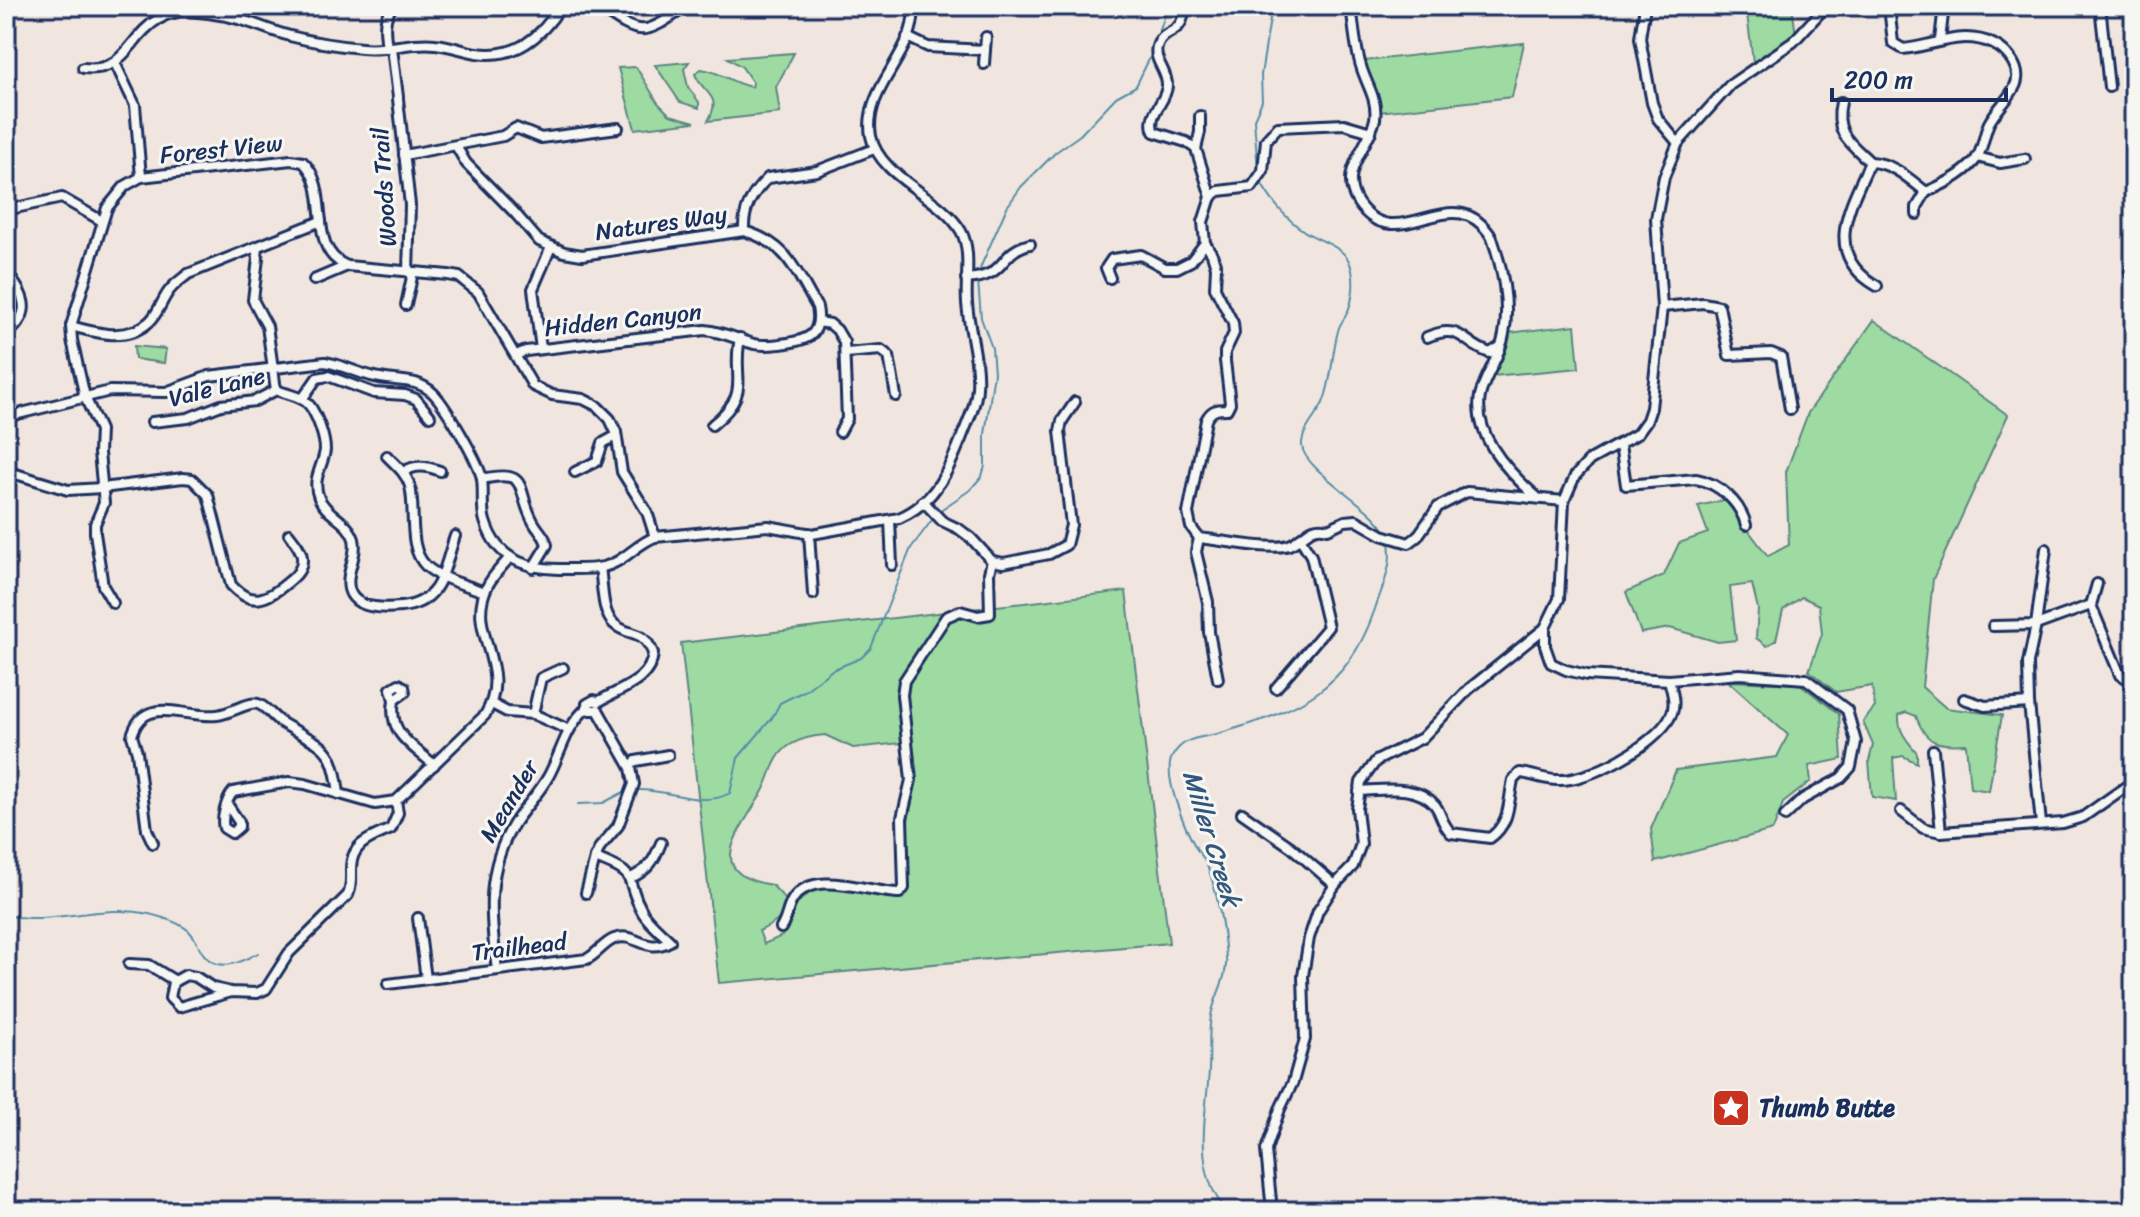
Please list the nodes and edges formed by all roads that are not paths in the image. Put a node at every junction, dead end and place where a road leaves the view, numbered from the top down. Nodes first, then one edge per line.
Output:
1 (156, 6) edge
2 (393, 6) edge
3 (561, 6) edge
4 (597, 6) edge
5 (687, 6) edge
6 (913, 6) edge
7 (1184, 6) edge
8 (1351, 6) edge
9 (1645, 6) edge
10 (1826, 6) edge
11 (1889, 6) edge
12 (1944, 6) edge
13 (2100, 6) edge
14 (161, 18) junction
15 (907, 37) junction
16 (986, 37) dead end
17 (1940, 40) junction
18 (389, 48) junction
19 (985, 50) junction
20 (115, 63) junction
21 (984, 64) dead end
22 (83, 68) dead end
23 (2109, 87) dead end
24 (1841, 102) dead end
25 (1200, 116) dead end
26 (618, 128) dead end
27 (1371, 132) junction
28 (1678, 143) junction
29 (456, 146) junction
30 (874, 149) junction
31 (1196, 149) junction
32 (404, 155) junction
33 (1977, 157) junction
34 (2025, 159) dead end
35 (1870, 162) junction
36 (141, 177) junction
37 (1926, 192) junction
38 (1211, 197) junction
39 (6, 210) edge
40 (1917, 214) dead end
41 (102, 221) junction
42 (321, 221) junction
43 (744, 231) junction
44 (1205, 243) junction
45 (1030, 244) dead end
46 (551, 247) junction
47 (256, 248) junction
48 (347, 266) junction
49 (6, 271) edge
50 (410, 272) junction
51 (1110, 278) dead end
52 (966, 279) junction
53 (314, 280) dead end
54 (1877, 286) dead end
55 (406, 305) dead end
56 (1662, 307) junction
57 (818, 322) junction
58 (71, 326) junction
59 (6, 335) edge
60 (1427, 337) dead end
61 (740, 338) junction
62 (1501, 346) junction
63 (541, 349) junction
64 (846, 353) junction
65 (516, 355) junction
66 (272, 367) junction
67 (276, 390) junction
68 (896, 396) dead end
69 (85, 397) junction
70 (303, 398) junction
71 (1075, 402) dead end
72 (1790, 409) dead end
73 (430, 416) dead end
74 (6, 417) edge
75 (152, 422) dead end
76 (712, 425) dead end
77 (840, 432) dead end
78 (616, 436) junction
79 (1620, 445) junction
80 (387, 456) dead end
81 (6, 471) edge
82 (440, 471) dead end
83 (404, 472) junction
84 (575, 472) dead end
85 (482, 479) junction
86 (102, 488) junction
87 (1538, 498) junction
88 (923, 501) junction
89 (1564, 501) junction
90 (890, 520) junction
91 (1746, 525) dead end
92 (809, 533) junction
93 (289, 534) dead end
94 (455, 536) dead end
95 (655, 537) junction
96 (1199, 538) junction
97 (1300, 538) junction
98 (2046, 549) dead end
99 (510, 557) junction
100 (992, 561) junction
101 (892, 565) dead end
102 (533, 568) junction
103 (600, 568) junction
104 (442, 575) junction
105 (2097, 584) dead end
106 (484, 592) junction
107 (813, 594) dead end
108 (113, 603) dead end
109 (2091, 605) junction
110 (2036, 625) junction
111 (1993, 626) dead end
112 (1545, 628) junction
113 (563, 668) dead end
114 (1218, 679) dead end
115 (1669, 680) junction
116 (2134, 682) edge
117 (1276, 688) dead end
118 (1964, 699) dead end
119 (394, 700) dead end
120 (2029, 703) junction
121 (492, 704) junction
122 (598, 706) junction
123 (533, 714) junction
124 (569, 730) junction
125 (1933, 750) dead end
126 (668, 755) dead end
127 (434, 765) junction
128 (630, 766) junction
129 (2134, 781) edge
130 (1359, 791) junction
131 (339, 794) junction
132 (396, 801) junction
133 (227, 804) dead end
134 (1901, 811) dead end
135 (1242, 813) dead end
136 (1785, 816) dead end
137 (2041, 824) junction
138 (1941, 832) junction
139 (153, 843) dead end
140 (661, 843) dead end
141 (595, 858) junction
142 (631, 878) junction
143 (1335, 885) junction
144 (586, 893) dead end
145 (418, 918) dead end
146 (781, 928) dead end
147 (129, 964) dead end
148 (497, 970) junction
149 (426, 979) junction
150 (175, 981) junction
151 (388, 984) dead end
152 (231, 992) junction
153 (1272, 1211) edge

1 - 14 street
2 - 18 street, Woods Trail
3 - 18 street
4 - 5 street
6 - 15 street
7 - 31 street
8 - 27 street
9 - 28 street
10 - 28 street
11 - 17 street
12 - 17 street
13 - 23 street
14 - 18 street
14 - 20 street
15 - 19 street
15 - 30 street
16 - 19 street
17 - 33 street
18 - 32 street, Woods Trail
19 - 21 street
20 - 22 street
20 - 36 street
24 - 35 street
25 - 31 street
26 - 29 street
27 - 38 street
27 - 62 street
28 - 56 street
29 - 32 street
29 - 46 street
30 - 43 street
30 - 52 street
31 - 38 street
32 - 50 street, Woods Trail
33 - 34 street
33 - 37 street
35 - 37 street
35 - 54 street
36 - 41 street, Forest View
36 - 42 street, Forest View
37 - 40 street
38 - 44 street
39 - 41 street
41 - 58 street, Forest View
42 - 47 street
42 - 48 street, Forest View
43 - 46 street, Natures Way
43 - 57 street, Natures Way
44 - 51 street
44 - 96 street
45 - 52 street
46 - 63 street
47 - 58 street
47 - 66 street
48 - 50 street
48 - 53 street
49 - 59 street
50 - 55 street, Woods Trail
50 - 65 street
52 - 88 street
56 - 72 street
56 - 79 street
57 - 61 street, Hidden Canyon
57 - 64 street
58 - 69 street, Forest View
60 - 62 street
61 - 63 street, Hidden Canyon
61 - 76 street
62 - 87 street
63 - 65 street, Hidden Canyon
64 - 68 street
64 - 77 street
65 - 78 street
66 - 67 street
66 - 69 street
66 - 85 street
67 - 70 street, Vale Lane
67 - 75 street, Vale Lane
69 - 74 street
69 - 86 street, Forest View
70 - 73 street
70 - 104 street, Vale Lane
71 - 100 street
78 - 84 street
78 - 95 street
79 - 89 street
79 - 91 street
80 - 83 street
81 - 86 street
82 - 83 street
83 - 104 street
85 - 99 street
85 - 102 street
86 - 93 street
86 - 108 street, Forest View
87 - 89 street
87 - 97 street
88 - 90 street
88 - 100 street
89 - 112 street
90 - 92 street
90 - 101 street
92 - 95 street
92 - 107 street
94 - 104 street, Vale Lane
95 - 103 street
96 - 97 street
96 - 114 street
97 - 117 street
98 - 110 street
99 - 102 street
99 - 106 street
100 - 146 street
102 - 103 street
103 - 122 street
104 - 106 street
105 - 109 street
106 - 121 street
109 - 110 street
109 - 116 street
110 - 111 street
110 - 120 street
112 - 115 street
112 - 130 street
113 - 123 street
115 - 130 street
115 - 136 street
118 - 120 street
119 - 127 street
120 - 137 street
121 - 123 street
121 - 127 street
122 - 124 street, Meander
122 - 128 street
123 - 124 street
124 - 148 street, Meander
125 - 138 street
126 - 128 street
127 - 132 street
128 - 141 street
129 - 137 street
130 - 143 street
131 - 132 street
131 - 133 street
131 - 139 street
132 - 152 street
134 - 138 street
135 - 143 street
137 - 138 street
140 - 142 street
141 - 142 street
141 - 144 street
142 - 148 street, Trailhead
143 - 153 street
145 - 149 street
147 - 150 street
148 - 149 street, Trailhead
149 - 151 street, Trailhead
150 - 152 street
150 - 152 street

